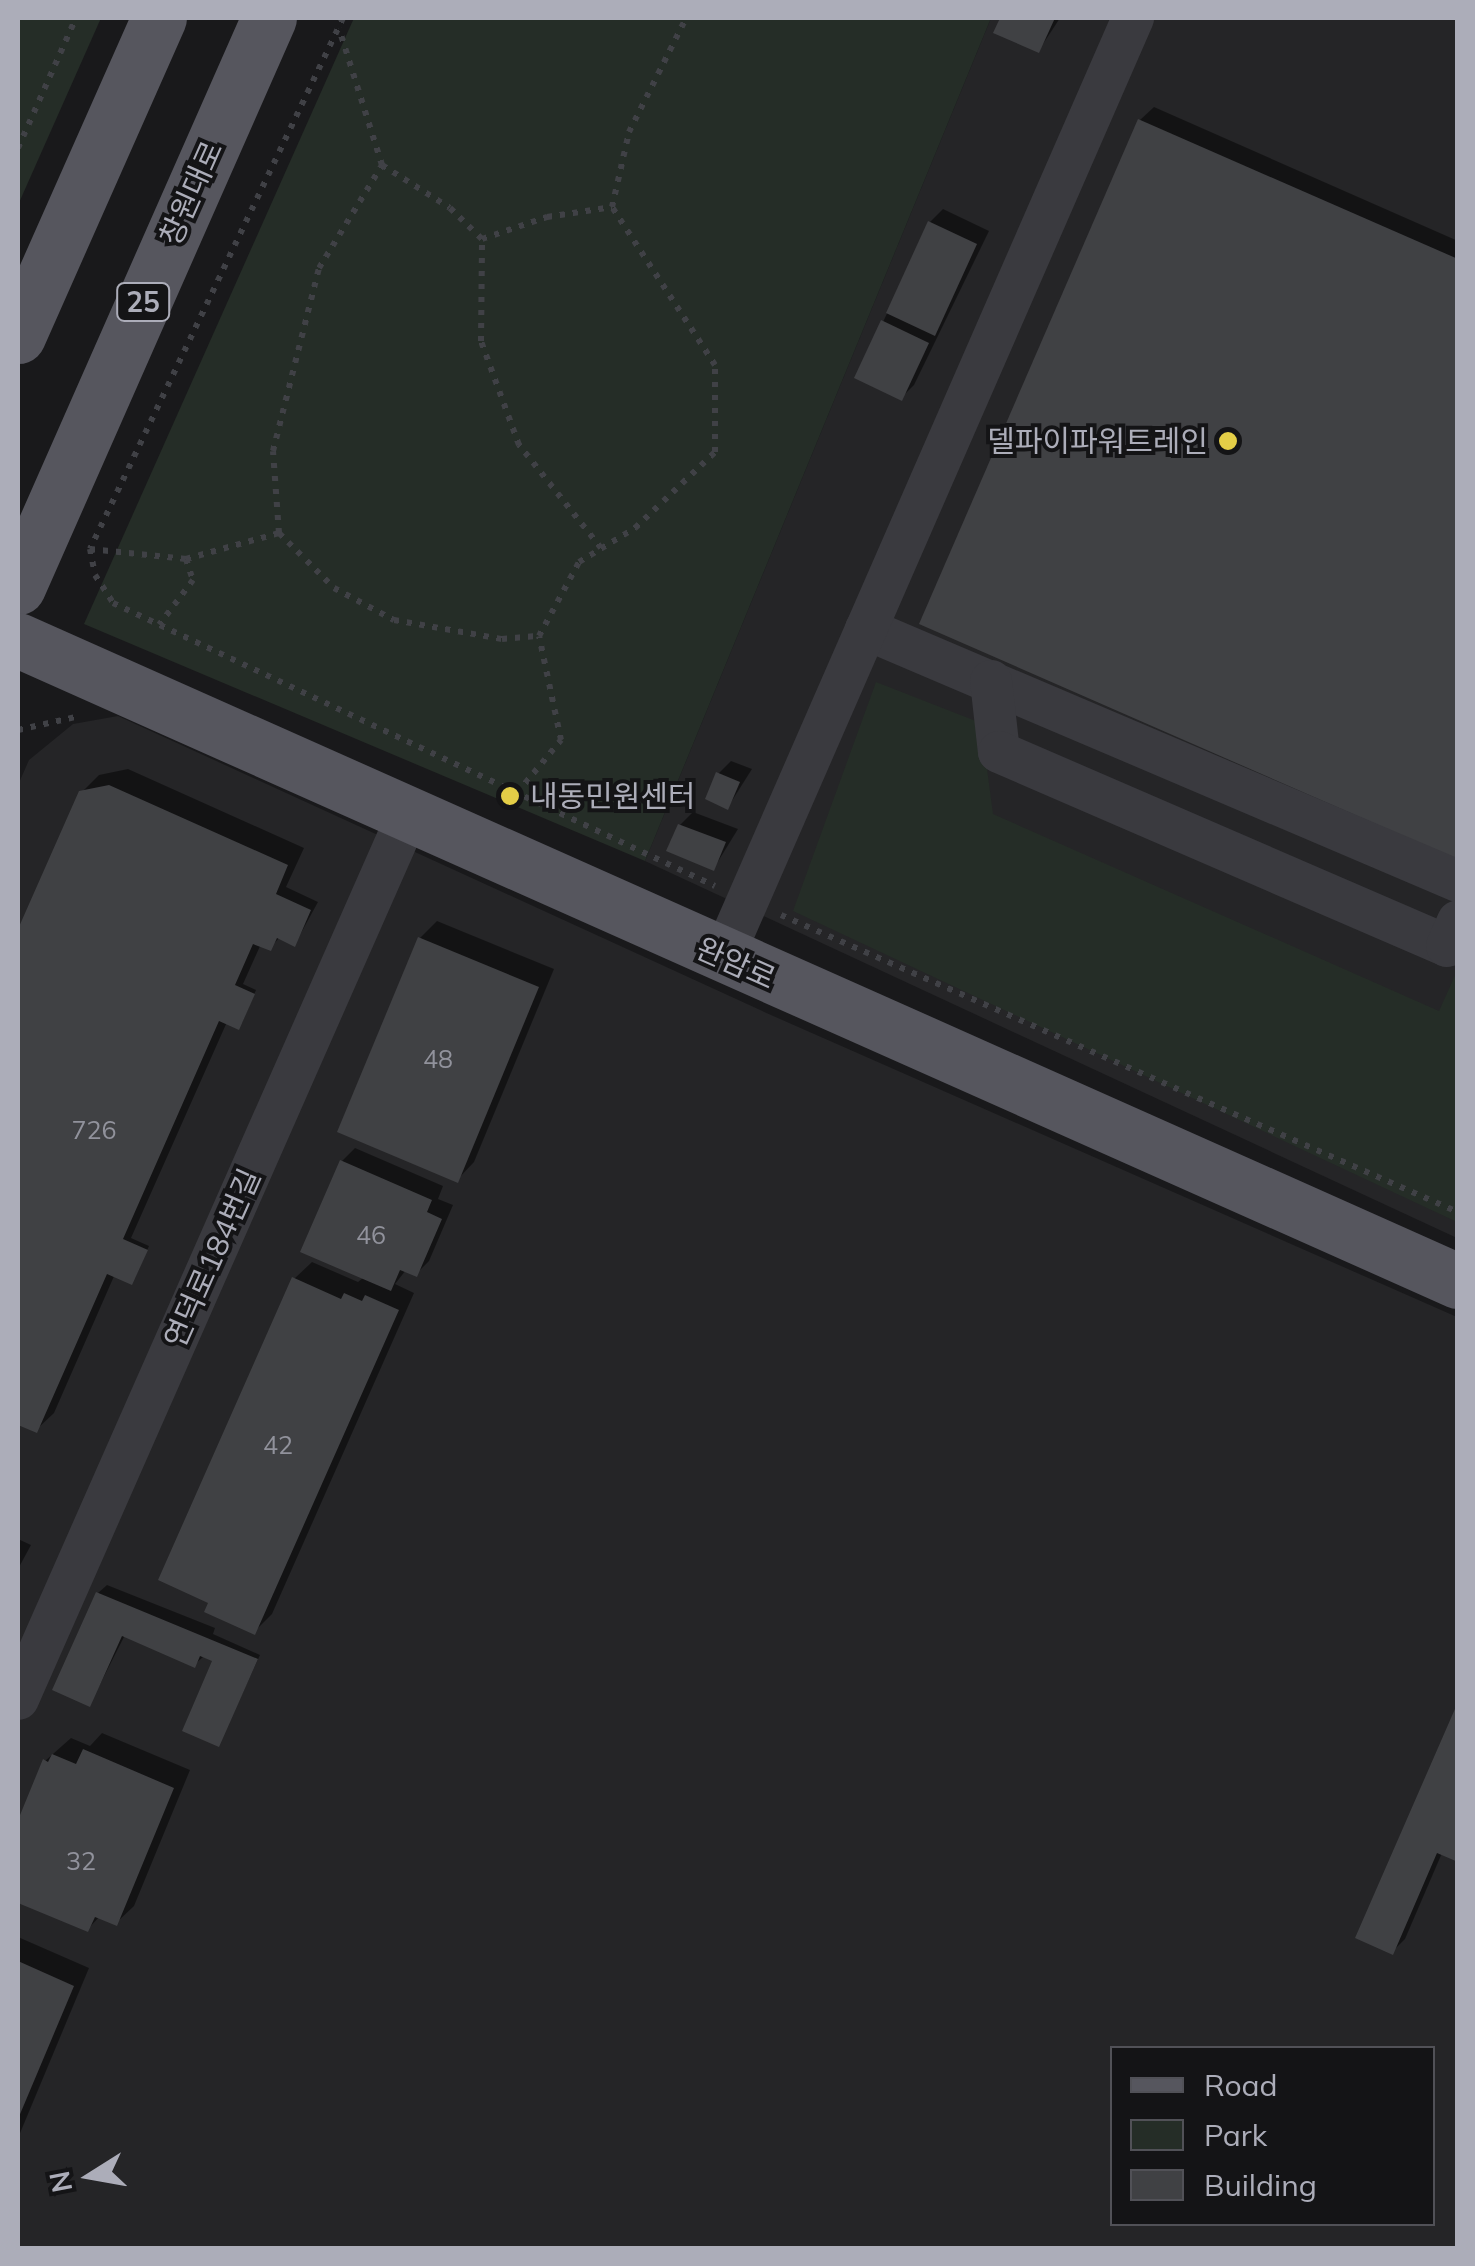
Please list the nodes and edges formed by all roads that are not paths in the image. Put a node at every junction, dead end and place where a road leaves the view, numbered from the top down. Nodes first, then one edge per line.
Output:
1 (158, 18) edge
2 (268, 18) edge
3 (1133, 18) edge
4 (18, 336) edge
5 (18, 588) edge
6 (866, 629) junction
7 (18, 640) edge
8 (991, 682) junction
9 (407, 818) junction
10 (1458, 880) edge
11 (1458, 921) edge
12 (723, 957) junction
13 (1458, 1281) edge
14 (18, 1700) edge

1 - 4 main road
2 - 5 main road, 창원대로 / 25
3 - 6 street
6 - 8 street
6 - 12 street
7 - 9 main road, 완암로
8 - 10 street
8 - 11 street
9 - 12 main road, 완암로
9 - 14 street, 연덕로184번길
12 - 13 main road, 완암로

